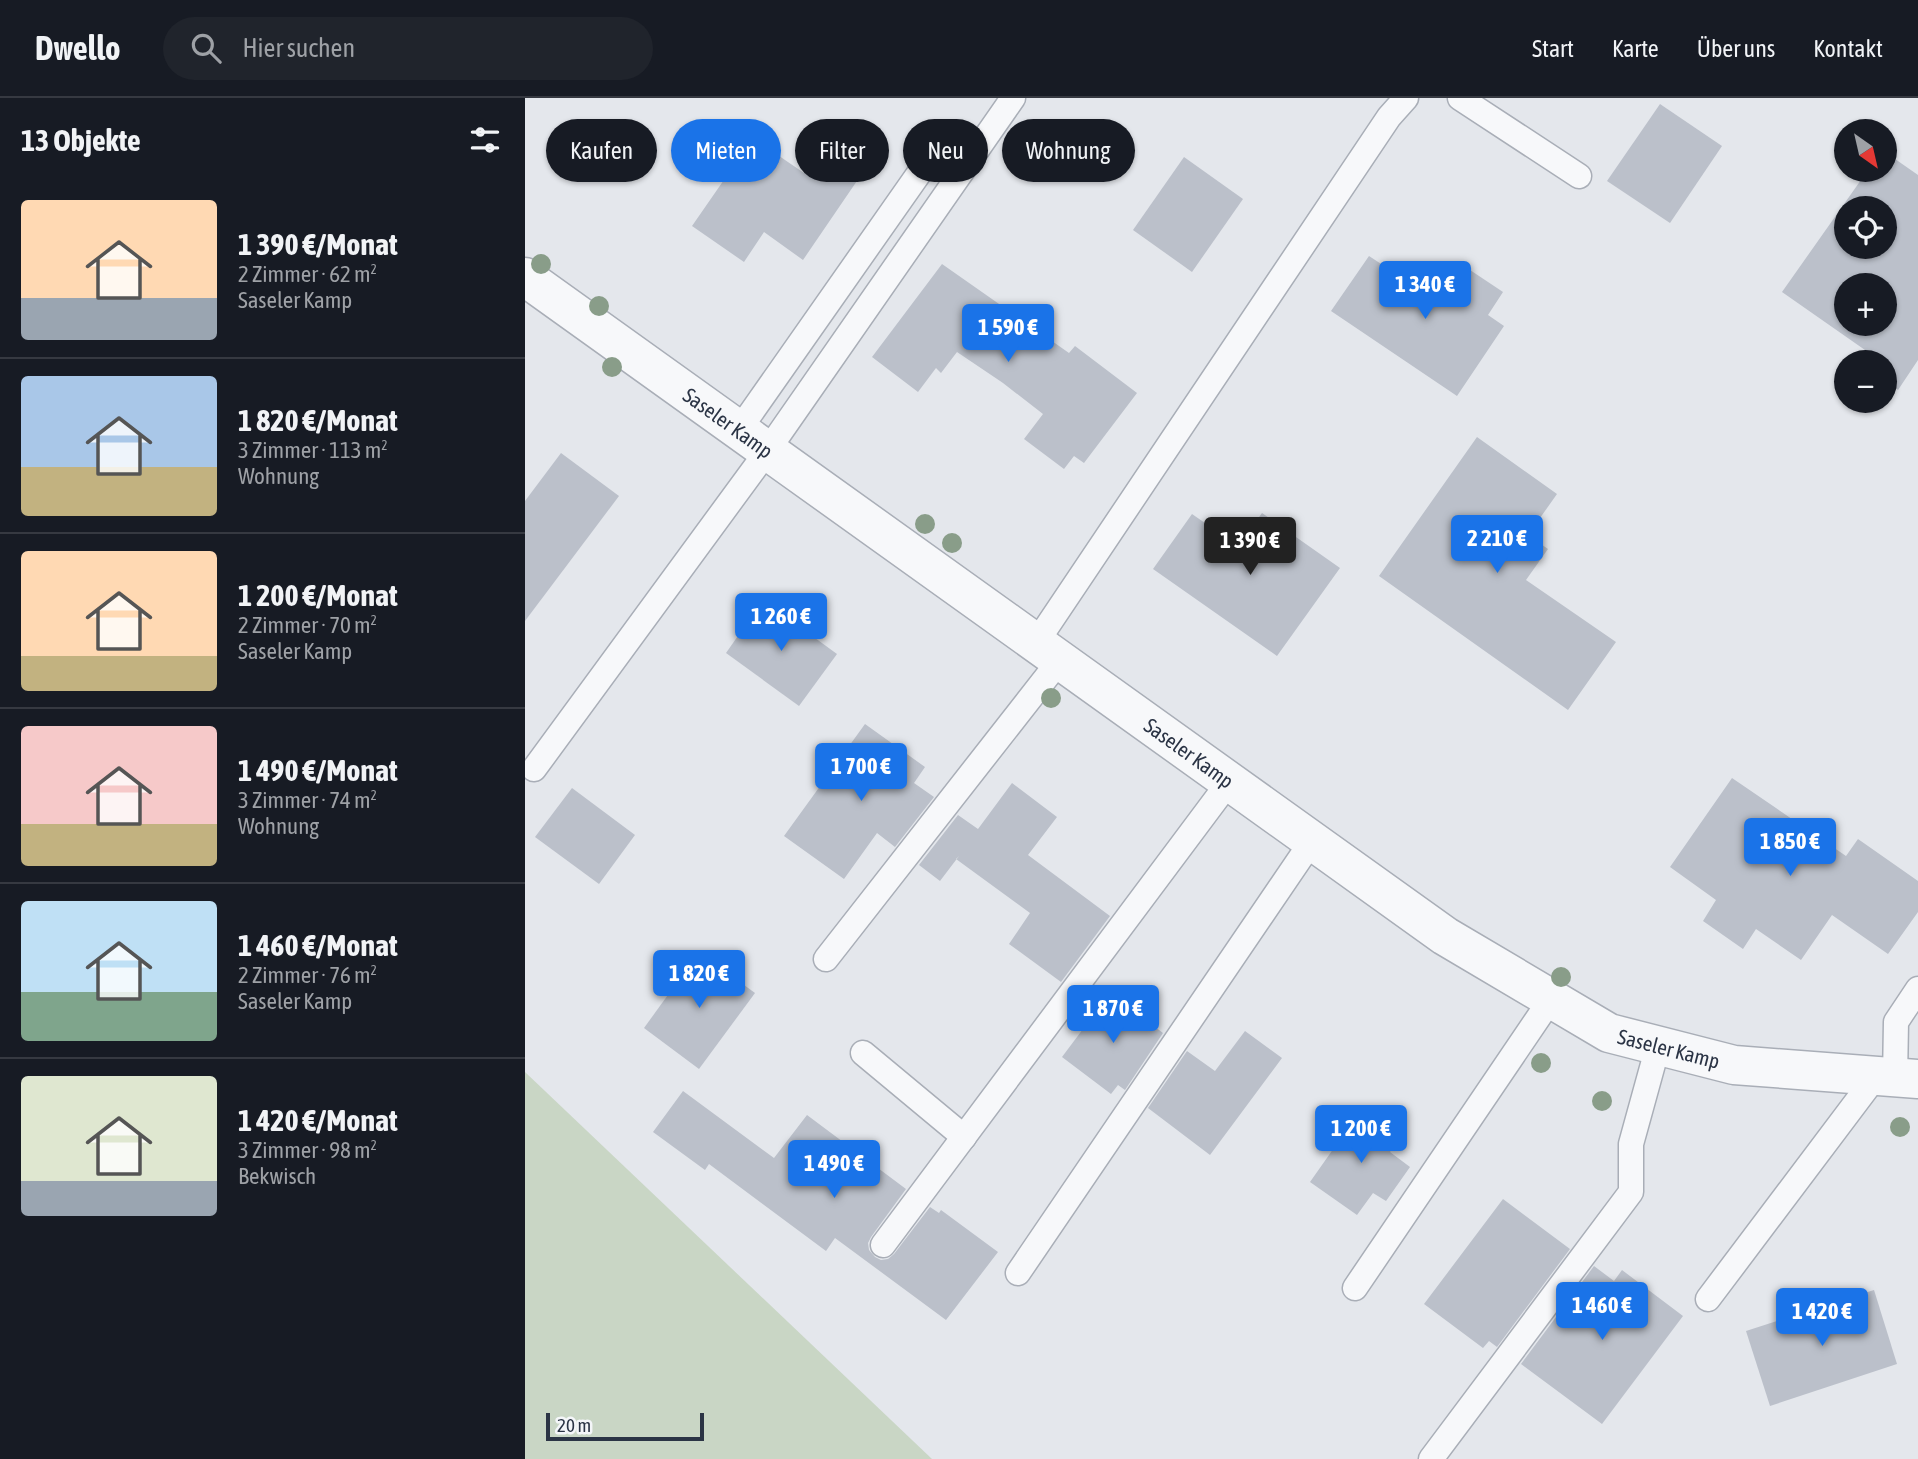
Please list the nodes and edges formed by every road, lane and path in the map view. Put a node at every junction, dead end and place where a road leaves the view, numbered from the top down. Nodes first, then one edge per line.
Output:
1 (1013, 98) edge
2 (1406, 98) edge
3 (1460, 98) edge
4 (1579, 176) dead end
5 (916, 182) edge
6 (525, 277) edge
7 (753, 440) junction
8 (1048, 652) junction
9 (534, 769) dead end
10 (1230, 782) junction
11 (1312, 841) junction
12 (826, 960) dead end
13 (1918, 989) edge
14 (1551, 999) junction
15 (1658, 1046) junction
16 (863, 1052) dead end
17 (1904, 1081) edge
18 (964, 1137) junction
19 (883, 1245) dead end
20 (1018, 1273) dead end
21 (1355, 1288) dead end
22 (1708, 1299) dead end
23 (1431, 1459) edge

1 - 7 lane
2 - 8 lane
3 - 4 lane
5 - 7 lane
6 - 7 street, Saseler Kamp
7 - 8 street, Saseler Kamp
7 - 9 lane
8 - 10 street, Saseler Kamp
8 - 12 lane
10 - 11 street, Saseler Kamp
10 - 18 lane
11 - 14 street, Saseler Kamp
11 - 20 lane
13 - 17 lane
14 - 15 street, Saseler Kamp
14 - 21 lane
15 - 17 street, Saseler Kamp
15 - 23 lane
16 - 18 lane
17 - 22 lane
18 - 19 lane

